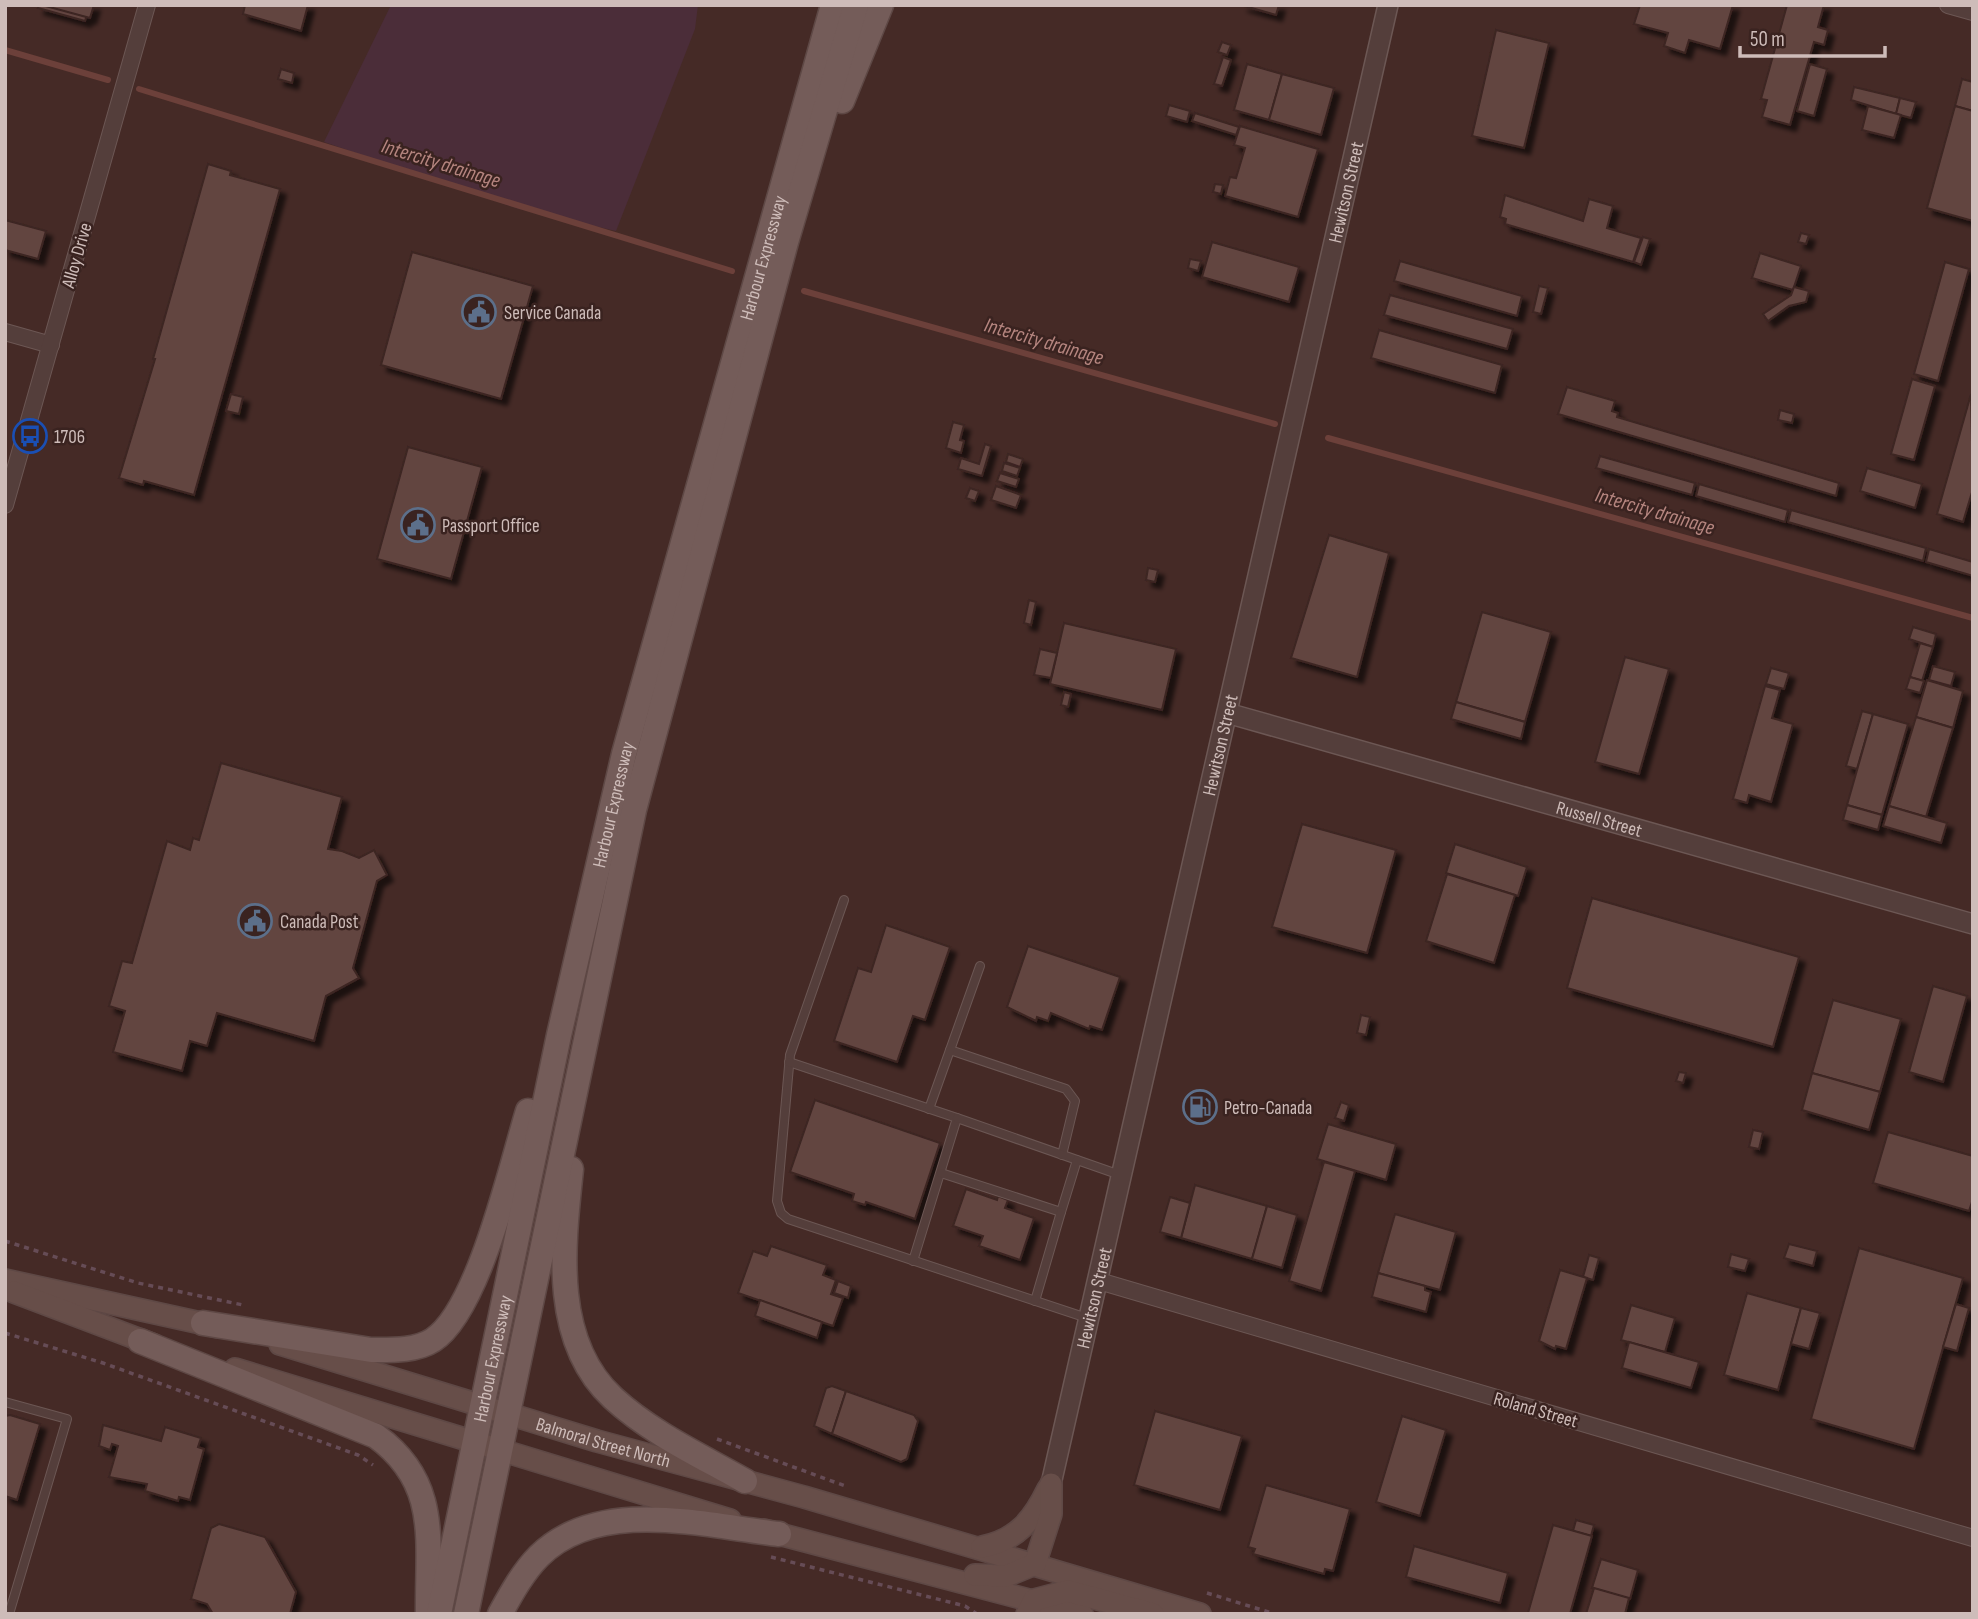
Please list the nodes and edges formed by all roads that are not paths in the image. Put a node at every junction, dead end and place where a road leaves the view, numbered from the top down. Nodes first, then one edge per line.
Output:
1 (147, 5) edge
2 (856, 5) edge
3 (881, 5) edge
4 (1388, 5) edge
5 (1948, 5) edge
6 (831, 10) edge
7 (1973, 12) edge
8 (794, 215) junction
9 (5, 332) edge
10 (51, 345) junction
11 (5, 505) edge
12 (1227, 713) junction
13 (844, 900) dead end
14 (1973, 924) edge
15 (578, 953) junction
16 (980, 965) dead end
17 (589, 1014) junction
18 (950, 1049) junction
19 (789, 1062) junction
20 (929, 1109) junction
21 (957, 1118) junction
22 (1062, 1155) junction
23 (1077, 1160) junction
24 (941, 1172) junction
25 (1122, 1175) junction
26 (1061, 1212) junction
27 (913, 1261) junction
28 (5, 1280) edge
29 (1098, 1280) junction
30 (5, 1289) edge
31 (1035, 1301) junction
32 (1089, 1319) junction
33 (203, 1323) junction
34 (140, 1340) junction
35 (5, 1402) edge
36 (481, 1405) junction
37 (507, 1413) junction
38 (472, 1439) junction
39 (500, 1448) junction
40 (745, 1481) junction
41 (1051, 1483) junction
42 (779, 1534) junction
43 (1973, 1538) edge
44 (980, 1547) junction
45 (843, 1550) junction
46 (1035, 1563) junction
47 (1031, 1607) edge
48 (9, 1614) edge
49 (428, 1614) edge
50 (439, 1614) edge
51 (466, 1614) edge
52 (500, 1614) edge
53 (1082, 1614) edge
54 (1153, 1614) edge
55 (1200, 1614) edge

1 - 10 street, Alloy Drive
2 - 8 main road, Harbour Expressway
3 - 8 main road
4 - 12 street, Hewitson Street
5 - 7 street
6 - 15 main road, Harbour Expressway
8 - 17 main road, Harbour Expressway
9 - 10 street
10 - 11 street, Alloy Drive
12 - 14 street, Russell Street
12 - 25 street, Hewitson Street
13 - 19 lane
15 - 33 main road
15 - 36 main road, Harbour Expressway
16 - 18 lane
17 - 37 main road, Harbour Expressway
17 - 40 main road
18 - 20 lane
18 - 22 lane
19 - 20 lane
19 - 27 lane
20 - 21 lane
21 - 22 lane
21 - 24 lane
22 - 23 lane
23 - 25 lane
23 - 26 lane
24 - 26 lane
24 - 27 lane
25 - 29 street, Hewitson Street
26 - 31 lane
27 - 31 lane
28 - 33 main road, Balmoral Street North
29 - 32 street, Hewitson Street
29 - 43 street, Roland Street
30 - 34 main road, Balmoral Street North
31 - 32 lane
32 - 41 street, Hewitson Street
33 - 36 main road, Balmoral Street North
34 - 38 main road, Balmoral Street North
34 - 49 main road
35 - 48 lane
36 - 37 main road, Balmoral Street North
36 - 38 main road, Harbour Expressway
37 - 39 main road, Harbour Expressway
37 - 40 main road, Balmoral Street North
38 - 39 main road, Balmoral Street North
38 - 50 main road, Harbour Expressway
39 - 42 main road, Balmoral Street North
39 - 51 main road, Harbour Expressway
40 - 44 main road, Balmoral Street North
41 - 44 main road
41 - 46 main road
42 - 45 main road, Balmoral Street North
42 - 52 main road
44 - 46 main road, Balmoral Street North
45 - 46 main road
45 - 47 main road, Balmoral Street North
46 - 55 main road, Balmoral Street North
47 - 53 main road, Balmoral Street North
47 - 54 main road

